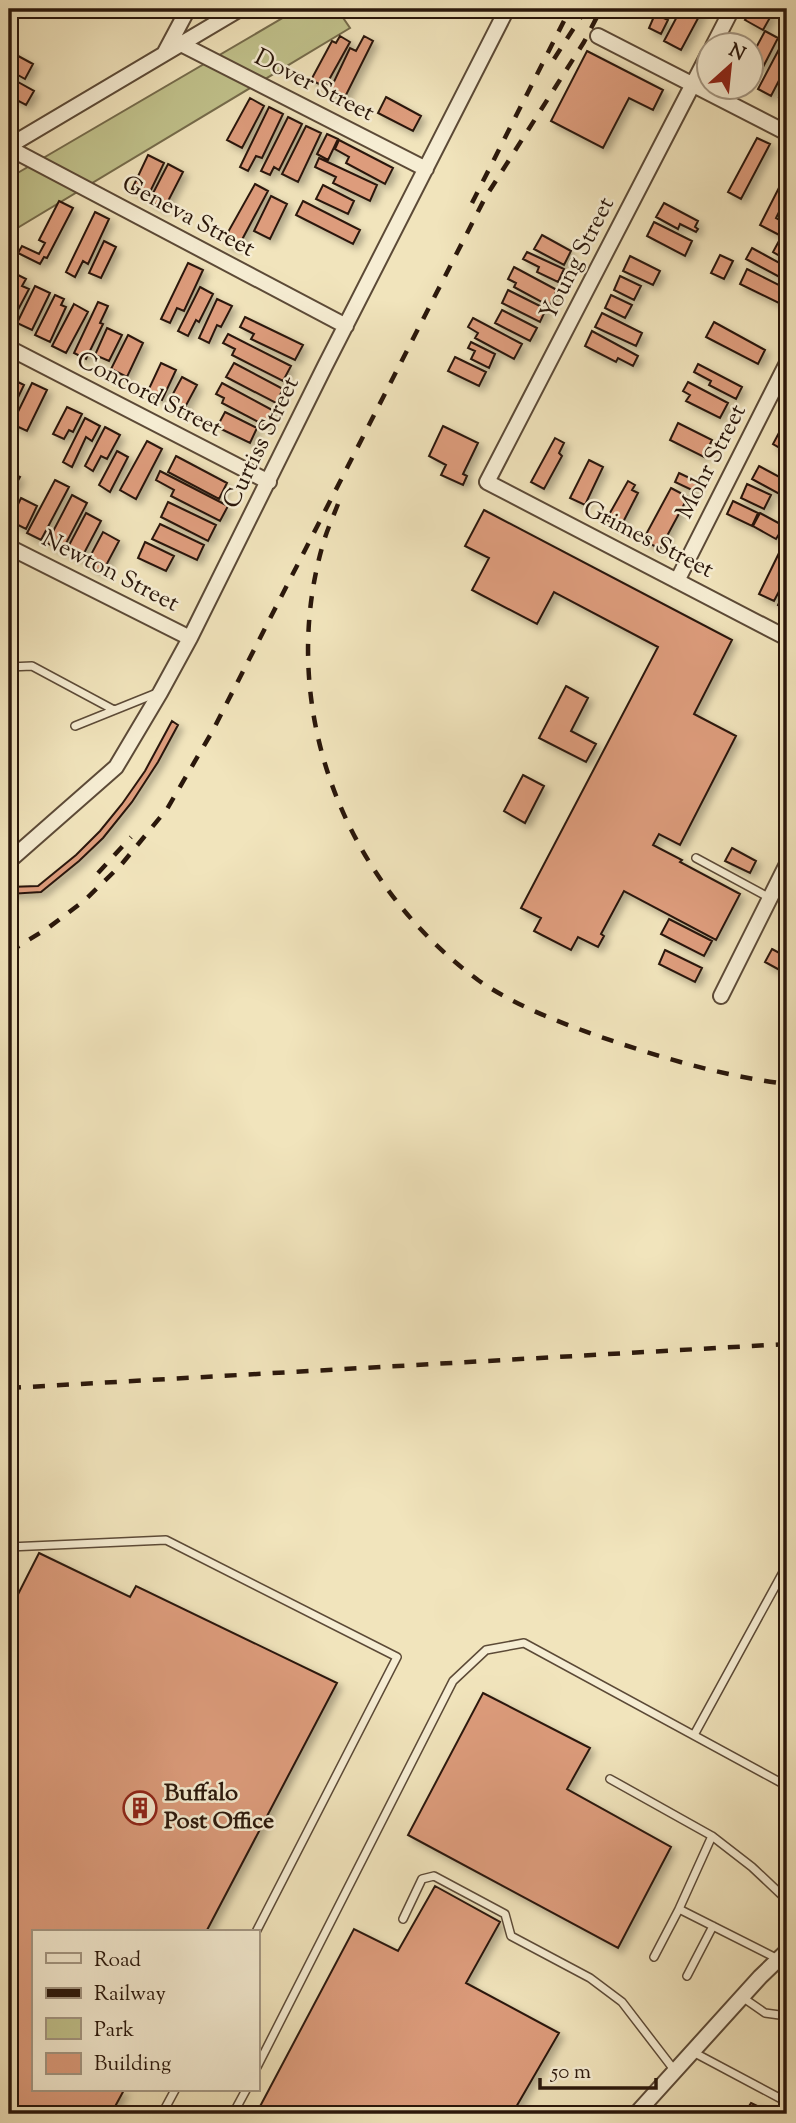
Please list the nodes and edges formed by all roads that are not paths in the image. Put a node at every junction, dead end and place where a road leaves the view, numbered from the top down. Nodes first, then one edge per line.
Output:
1 (188, 9) edge
2 (240, 9) edge
3 (507, 9) edge
4 (732, 9) edge
5 (720, 32) edge
6 (598, 36) dead end
7 (181, 44) junction
8 (163, 55) junction
9 (693, 86) junction
10 (787, 133) edge
11 (9, 147) edge
12 (426, 169) junction
13 (346, 326) junction
14 (9, 348) edge
15 (787, 363) edge
16 (269, 482) junction
17 (487, 482) joint
18 (9, 547) edge
19 (677, 581) junction
20 (190, 638) junction
21 (787, 638) edge
22 (9, 667) edge
23 (161, 691) junction
24 (114, 710) junction
25 (75, 726) dead end
26 (696, 858) dead end
27 (9, 861) edge
28 (787, 864) edge
29 (770, 898) junction
30 (721, 996) dead end
31 (9, 1547) edge
32 (787, 1565) edge
33 (694, 1735) junction
34 (610, 1779) dead end
35 (787, 1786) edge
36 (712, 1836) junction
37 (787, 1899) edge
38 (679, 1909) junction
39 (403, 1919) dead end
40 (713, 1926) junction
41 (257, 1930) edge
42 (783, 1955) edge
43 (654, 1957) dead end
44 (687, 1976) dead end
45 (741, 1997) junction
46 (787, 2016) edge
47 (692, 2052) junction
48 (259, 2063) edge
49 (675, 2071) junction
50 (174, 2092) edge
51 (245, 2092) edge
52 (787, 2102) edge
53 (162, 2114) edge
54 (233, 2114) edge
55 (636, 2114) edge

1 - 8 street
2 - 7 street
3 - 12 street, Curtiss Street
4 - 5 street
6 - 9 street
7 - 8 street
7 - 12 street, Dover Street
8 - 11 street
9 - 10 street
9 - 17 street, Young Street
11 - 13 street, Geneva Street
12 - 13 street, Curtiss Street
13 - 16 street, Curtiss Street
14 - 16 street, Concord Street
15 - 19 street, Mohr Street
16 - 20 street, Curtiss Street
17 - 19 street, Grimes Street
18 - 20 street, Newton Street
19 - 21 street, Grimes Street
20 - 23 street, Curtiss Street
22 - 24 lane
23 - 24 lane
23 - 27 street, Curtiss Street
24 - 25 lane
26 - 29 lane
28 - 29 street
29 - 30 street
31 - 41 lane
32 - 33 lane
33 - 35 lane
33 - 48 lane
34 - 36 lane
36 - 37 lane
36 - 38 lane
38 - 40 lane
38 - 43 lane
39 - 49 lane
40 - 42 lane
40 - 44 lane
42 - 45 street
45 - 46 lane
45 - 47 street
47 - 49 street
47 - 52 lane
49 - 55 street
50 - 53 lane
51 - 54 lane

